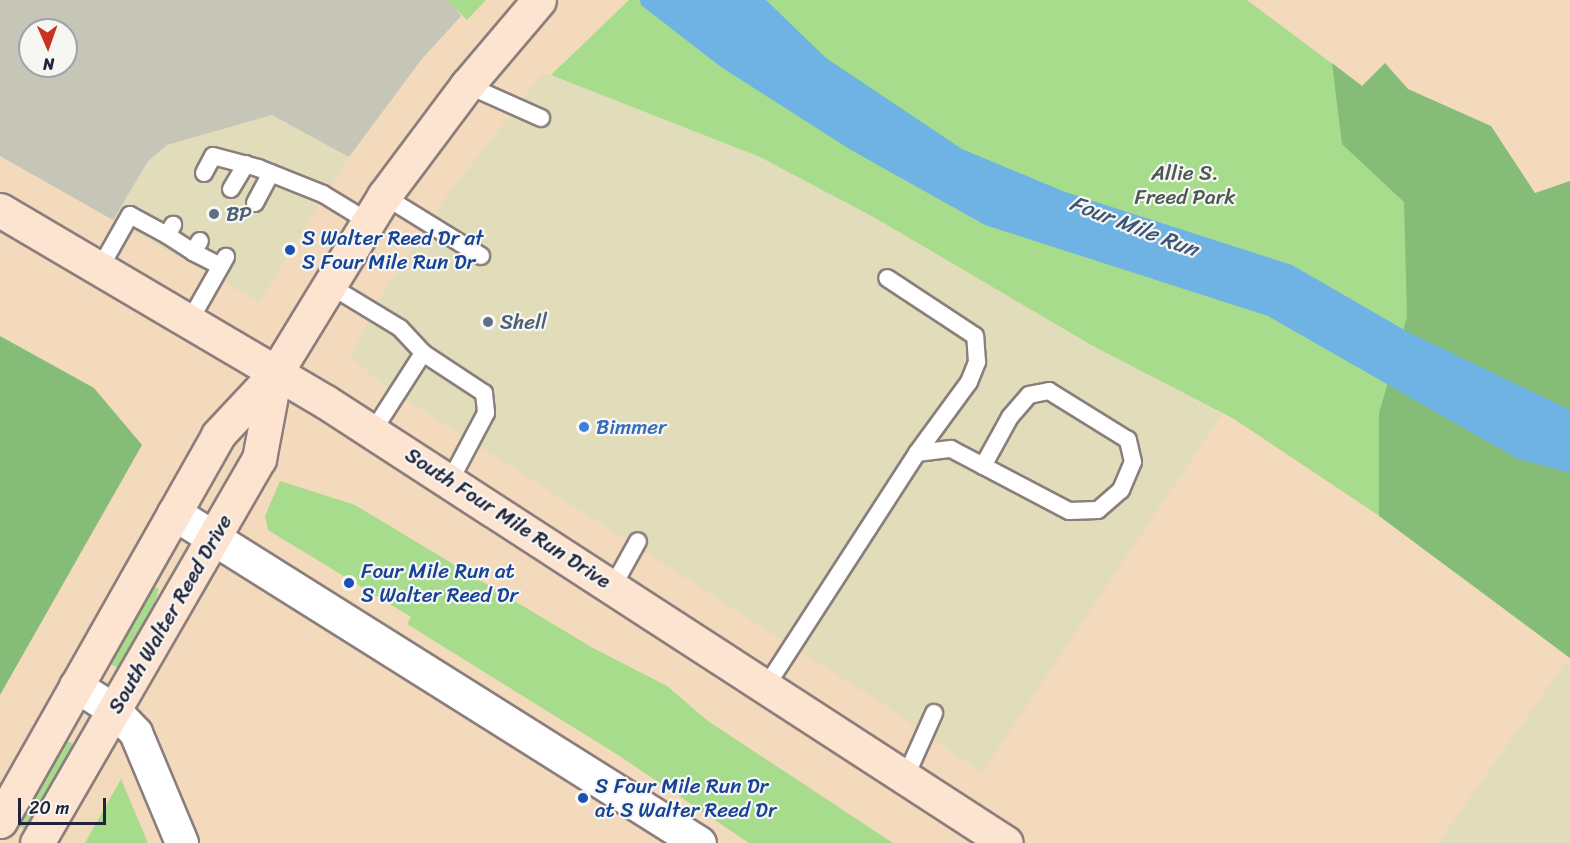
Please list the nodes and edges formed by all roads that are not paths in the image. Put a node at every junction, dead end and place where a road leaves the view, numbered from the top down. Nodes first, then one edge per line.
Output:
1 (539, 0) edge
2 (467, 85) junction
3 (541, 118) dead end
4 (246, 164) junction
5 (204, 173) dead end
6 (271, 173) junction
7 (231, 189) dead end
8 (255, 203) dead end
9 (376, 208) junction
10 (0, 210) edge
11 (481, 256) dead end
12 (100, 268) junction
13 (887, 278) dead end
14 (328, 285) junction
15 (189, 322) junction
16 (423, 353) junction
17 (275, 374) junction
18 (373, 431) junction
19 (917, 453) junction
20 (983, 466) junction
21 (450, 481) junction
22 (174, 513) junction
23 (215, 538) junction
24 (638, 541) dead end
25 (613, 586) junction
26 (767, 685) junction
27 (76, 686) junction
28 (114, 710) junction
29 (934, 713) dead end
30 (906, 776) junction
31 (0, 822) edge
32 (37, 843) edge
33 (182, 843) edge
34 (699, 843) edge
35 (1006, 843) edge

1 - 2 main road, South Walter Reed Drive
2 - 3 lane
2 - 9 main road, South Walter Reed Drive
4 - 5 lane
4 - 6 lane
4 - 7 lane
6 - 8 lane
6 - 9 lane
9 - 11 lane
9 - 14 main road, South Walter Reed Drive
10 - 12 main road, South Four Mile Run Drive
12 - 15 main road, South Four Mile Run Drive
12 - 15 lane
13 - 19 lane
14 - 16 lane
14 - 17 main road, South Walter Reed Drive
15 - 17 main road, South Four Mile Run Drive
16 - 18 lane
16 - 21 lane
17 - 18 main road, South Four Mile Run Drive
17 - 22 main road, South Walter Reed Drive
17 - 23 main road, South Walter Reed Drive
18 - 21 main road, South Four Mile Run Drive
19 - 20 lane
19 - 26 lane
20 - 20 lane
21 - 25 main road, South Four Mile Run Drive
22 - 23 street
22 - 27 main road, South Walter Reed Drive
23 - 28 main road, South Walter Reed Drive
23 - 34 street
24 - 25 lane
25 - 26 main road, South Four Mile Run Drive
26 - 30 main road, South Four Mile Run Drive
27 - 28 street
27 - 31 main road, South Walter Reed Drive
28 - 32 main road, South Walter Reed Drive
28 - 33 street
29 - 30 lane
30 - 35 main road, South Four Mile Run Drive

